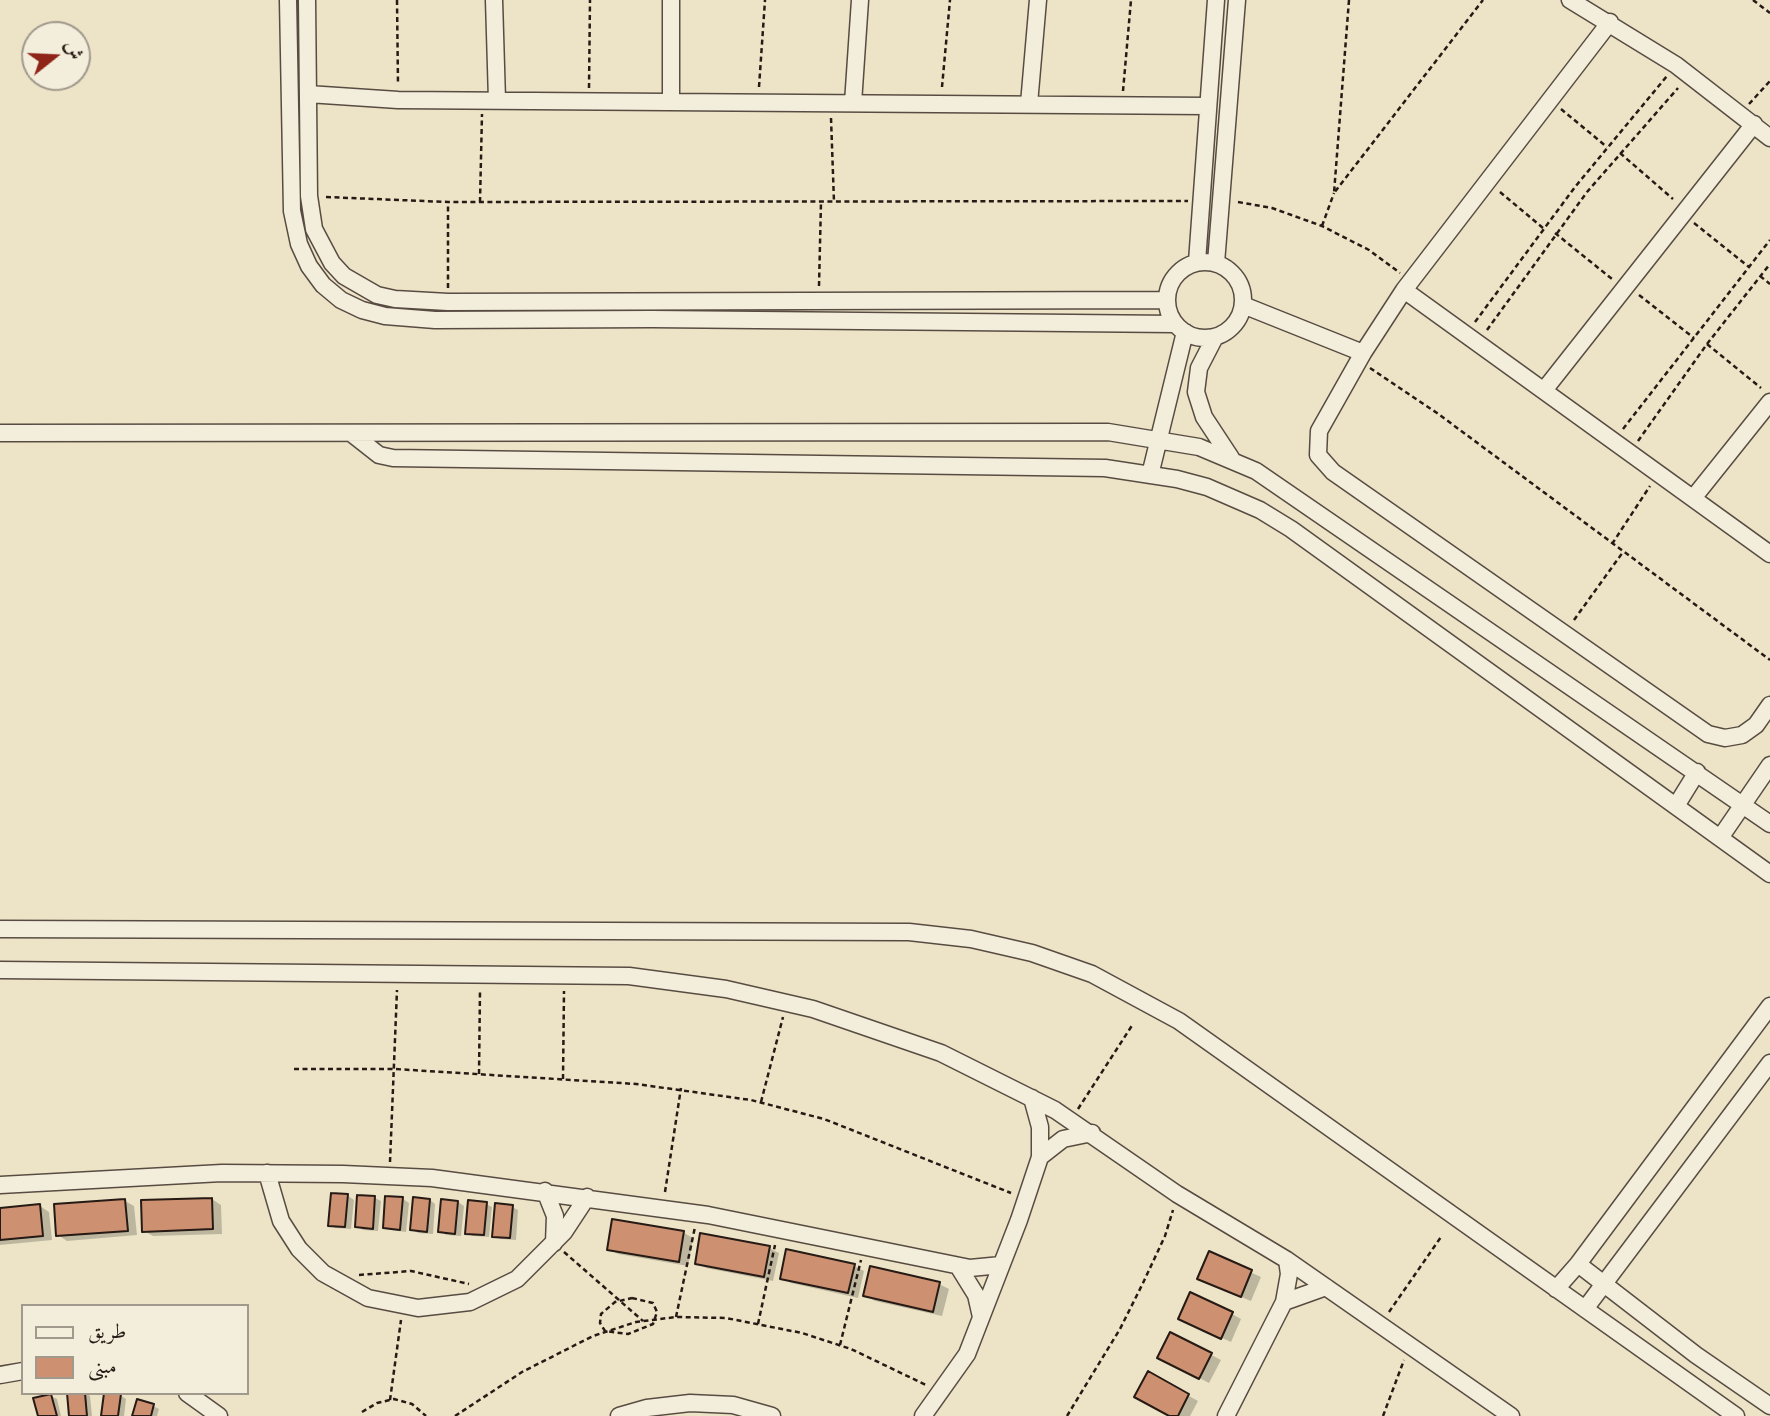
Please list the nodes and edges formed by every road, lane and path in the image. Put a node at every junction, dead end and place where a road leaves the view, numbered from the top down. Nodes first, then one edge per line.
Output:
1 (288, 0) edge
2 (307, 0) edge
3 (397, 0) edge
4 (494, 0) edge
5 (590, 0) edge
6 (671, 0) edge
7 (765, 0) edge
8 (860, 0) edge
9 (950, 0) edge
10 (1038, 0) edge
11 (1131, 0) edge
12 (1216, 0) edge
13 (1237, 0) edge
14 (1349, 0) edge
15 (1483, 0) edge
16 (1570, 0) edge
17 (1753, 0) edge
18 (1770, 13) edge
19 (1610, 22) junction
20 (1676, 65) junction
21 (1690, 75) junction
22 (1770, 80) edge
23 (308, 94) junction
24 (398, 100) junction
25 (489, 100) junction
26 (1550, 100) junction
27 (589, 101) junction
28 (671, 102) junction
29 (758, 102) junction
30 (831, 103) junction
31 (853, 103) junction
32 (941, 104) junction
33 (1029, 104) junction
34 (1122, 105) junction
35 (1207, 106) junction
36 (1741, 114) junction
37 (1754, 124) junction
38 (1770, 138) edge
39 (1607, 146) junction
40 (1620, 152) junction
41 (1487, 181) junction
42 (1334, 193) junction
43 (309, 196) junction
44 (1221, 198) junction
45 (1201, 201) junction
46 (448, 202) junction
47 (480, 202) junction
48 (821, 202) junction
49 (834, 202) junction
50 (1685, 212) junction
51 (1322, 226) junction
52 (1543, 228) junction
53 (1555, 233) junction
54 (1770, 240) edge
55 (1198, 262) junction
56 (1216, 262) junction
57 (1770, 264) edge
58 (1749, 267) junction
59 (1760, 276) junction
60 (1770, 284) edge
61 (1407, 285) junction
62 (1626, 287) junction
63 (1167, 300) junction
64 (448, 302) junction
65 (819, 302) junction
66 (861, 302) junction
67 (1243, 305) junction
68 (652, 311) junction
69 (860, 321) junction
70 (1180, 328) junction
71 (1215, 337) junction
72 (1472, 338) junction
73 (1694, 338) junction
74 (1707, 344) junction
75 (1361, 357) junction
76 (1545, 390) junction
77 (1770, 396) edge
78 (1770, 401) edge
79 (0, 433) edge
80 (351, 433) junction
81 (1158, 438) junction
82 (1615, 440) junction
83 (1631, 452) junction
84 (1231, 458) junction
85 (1659, 472) junction
86 (1150, 475) junction
87 (1694, 497) junction
88 (1612, 544) junction
89 (1623, 552) junction
90 (1770, 554) edge
91 (1564, 634) junction
92 (1770, 660) edge
93 (1770, 705) edge
94 (1770, 765) edge
95 (1698, 772) junction
96 (1743, 803) junction
97 (1676, 806) junction
98 (1770, 824) edge
99 (1720, 838) junction
100 (1770, 874) edge
101 (0, 929) edge
102 (0, 970) edge
103 (397, 973) junction
104 (480, 973) junction
105 (565, 974) junction
106 (787, 1002) junction
107 (1770, 1006) edge
108 (1133, 1024) dead end
109 (1770, 1063) edge
110 (294, 1069) dead end
111 (395, 1069) junction
112 (479, 1074) junction
113 (563, 1079) junction
114 (681, 1088) junction
115 (1032, 1098) junction
116 (761, 1102) junction
117 (1071, 1120) junction
118 (1092, 1133) junction
119 (1040, 1157) junction
120 (267, 1173) junction
121 (390, 1175) junction
122 (0, 1185) edge
123 (545, 1191) junction
124 (1177, 1194) junction
125 (587, 1196) junction
126 (1026, 1199) junction
127 (663, 1208) junction
128 (698, 1213) junction
129 (779, 1228) junction
130 (1441, 1237) dead end
131 (554, 1243) junction
132 (864, 1245) junction
133 (1287, 1260) junction
134 (1578, 1264) junction
135 (1001, 1265) junction
136 (958, 1266) junction
137 (335, 1281) junction
138 (469, 1284) dead end
139 (1605, 1284) junction
140 (1326, 1287) junction
141 (1556, 1289) junction
142 (618, 1301) junction
143 (1284, 1302) junction
144 (402, 1307) junction
145 (1585, 1309) junction
146 (676, 1317) junction
147 (656, 1318) junction
148 (981, 1318) junction
149 (643, 1321) junction
150 (758, 1324) junction
151 (1380, 1325) junction
152 (605, 1331) junction
153 (840, 1345) junction
154 (1409, 1345) junction
155 (21, 1371) edge
156 (0, 1374) edge
157 (940, 1392) junction
158 (190, 1395) edge
159 (390, 1400) junction
160 (1770, 1406) edge
161 (362, 1412) dead end
162 (1508, 1415) edge
163 (219, 1416) edge
164 (426, 1416) edge
165 (455, 1416) edge
166 (619, 1416) edge
167 (772, 1416) edge
168 (923, 1416) edge
169 (1067, 1416) edge
170 (1226, 1416) edge
171 (1383, 1416) edge
172 (1736, 1416) edge

1 - 68 street
2 - 23 street
3 - 24 path
4 - 25 street
5 - 27 path
6 - 28 street
7 - 29 path
8 - 31 street
9 - 32 path
10 - 33 street
11 - 34 path
12 - 35 street
13 - 44 street
14 - 42 path
15 - 42 path
16 - 19 street
17 - 18 path
19 - 20 street
19 - 26 street
20 - 21 street
20 - 39 path
21 - 36 street
21 - 40 path
22 - 36 path
23 - 24 street
23 - 43 street
24 - 25 street
25 - 27 street
25 - 47 path
26 - 39 path
26 - 41 street
27 - 28 street
28 - 29 street
29 - 30 street
30 - 31 street
30 - 49 path
31 - 32 street
32 - 33 street
33 - 34 street
34 - 35 street
35 - 45 street
36 - 37 street
37 - 38 street
37 - 50 street
39 - 52 path
40 - 50 path
40 - 53 path
41 - 52 path
41 - 61 street
42 - 51 path
43 - 46 path
43 - 64 street
44 - 51 path
44 - 56 street
45 - 49 path
45 - 55 street
46 - 47 path
46 - 64 path
47 - 48 path
48 - 49 path
48 - 65 path
50 - 58 path
50 - 62 street
51 - 61 path
52 - 72 path
53 - 62 path
53 - 72 path
54 - 58 path
55 - 56 street
55 - 63 street
56 - 67 street
57 - 59 path
58 - 73 path
59 - 60 path
59 - 74 path
61 - 72 street
61 - 75 street
62 - 73 path
62 - 76 street
63 - 66 street
63 - 70 street
64 - 68 street
65 - 66 street
65 - 68 street
66 - 69 street
67 - 71 street
67 - 75 street
68 - 69 street
69 - 70 street
70 - 71 street
70 - 81 street
71 - 84 street
72 - 76 street
73 - 82 path
74 - 77 path
74 - 83 path
75 - 88 path
75 - 91 street
76 - 82 street
78 - 87 street
79 - 80 street
80 - 81 street
80 - 86 street
81 - 84 street
81 - 86 street
82 - 83 street
83 - 85 street
84 - 95 street
85 - 87 street
85 - 88 path
86 - 97 street
87 - 90 street
88 - 89 path
89 - 91 path
89 - 92 path
91 - 93 street
94 - 96 street
95 - 96 street
95 - 97 street
96 - 98 street
96 - 99 street
97 - 99 street
99 - 100 street
101 - 141 street
102 - 103 street
103 - 104 street
103 - 111 path
104 - 105 street
104 - 112 path
105 - 106 street
105 - 113 path
106 - 115 street
106 - 116 path
107 - 134 street
108 - 117 path
109 - 139 street
110 - 111 path
111 - 112 path
111 - 121 path
112 - 113 path
113 - 114 path
114 - 116 path
114 - 127 path
115 - 117 street
115 - 119 street
116 - 126 path
117 - 118 street
118 - 119 street
118 - 124 street
119 - 126 street
120 - 121 street
120 - 122 street
120 - 137 street
121 - 123 street
123 - 125 street
123 - 131 street
124 - 133 street
124 - 169 path
125 - 127 street
125 - 131 street
126 - 135 street
127 - 128 street
128 - 129 street
128 - 146 path
129 - 132 street
129 - 150 path
130 - 151 path
131 - 142 path
131 - 144 street
132 - 136 street
132 - 153 path
133 - 140 street
133 - 143 street
134 - 139 street
134 - 141 street
135 - 136 street
135 - 148 street
136 - 148 street
137 - 138 path
137 - 144 street
139 - 145 street
139 - 160 street
140 - 143 street
140 - 151 street
141 - 145 street
142 - 147 path
142 - 149 path
142 - 152 path
143 - 170 street
144 - 159 path
145 - 172 street
146 - 147 path
146 - 150 path
147 - 149 path
147 - 152 path
148 - 157 street
149 - 152 path
150 - 153 path
151 - 154 street
152 - 165 path
153 - 157 path
154 - 162 street
154 - 171 path
155 - 156 street
157 - 168 street
158 - 163 street
159 - 161 path
159 - 164 path
166 - 167 street

